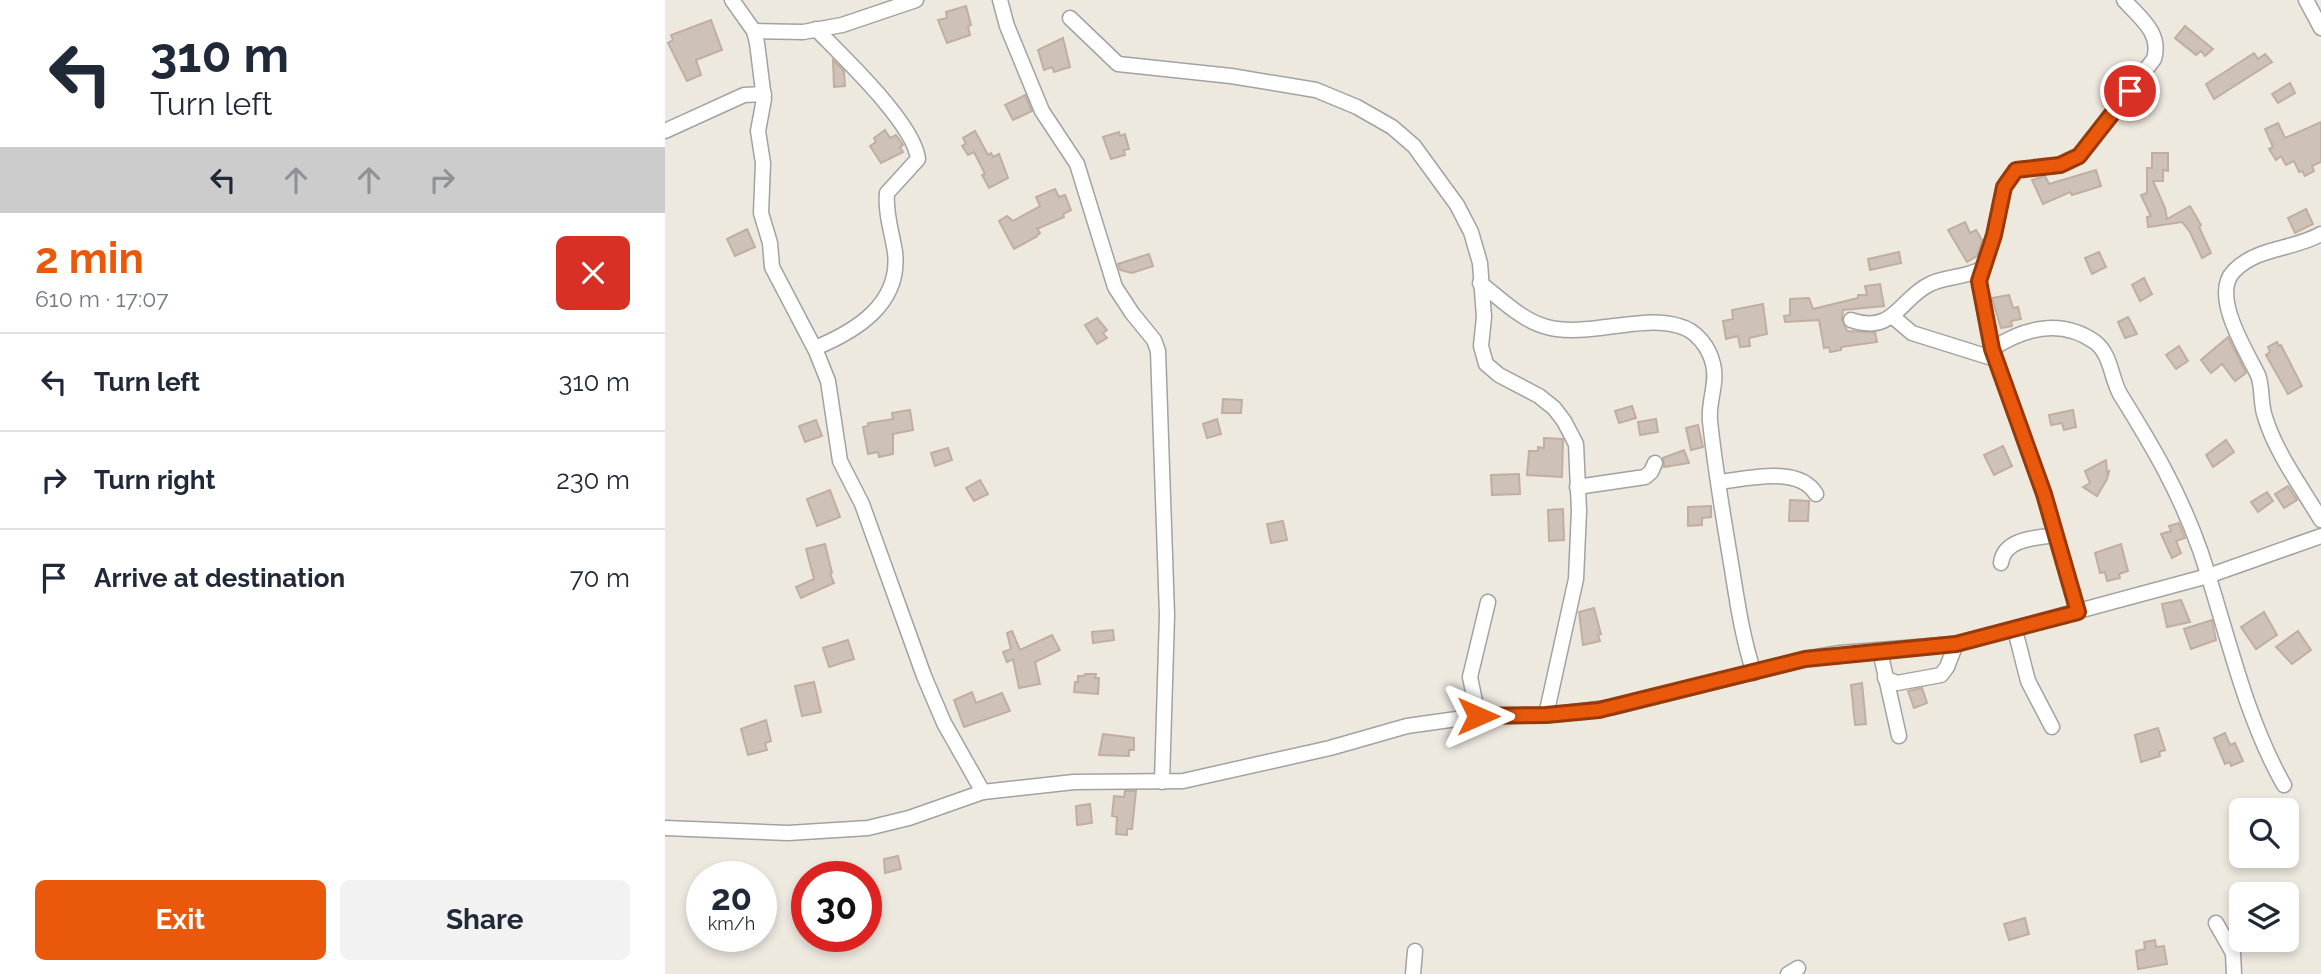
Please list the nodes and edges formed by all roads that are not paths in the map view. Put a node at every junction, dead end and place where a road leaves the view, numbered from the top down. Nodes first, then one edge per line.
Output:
1 (732, 0) edge
2 (916, 0) edge
3 (1000, 0) edge
4 (2124, 0) edge
5 (2306, 0) edge
6 (1070, 18) dead end
7 (2321, 27) edge
8 (815, 29) junction
9 (754, 31) junction
10 (764, 94) junction
11 (665, 131) edge
12 (2321, 234) edge
13 (1983, 268) junction
14 (1480, 283) junction
15 (1892, 316) junction
16 (1851, 320) dead end
17 (815, 348) junction
18 (1994, 354) junction
19 (1655, 463) dead end
20 (1719, 482) junction
21 (1577, 487) junction
22 (1816, 494) dead end
23 (2321, 520) edge
24 (2056, 536) junction
25 (2321, 536) edge
26 (2001, 563) dead end
27 (2209, 576) junction
28 (1488, 602) dead end
29 (2078, 612) junction
30 (2015, 629) junction
31 (1956, 644) junction
32 (1880, 651) junction
33 (1754, 673) junction
34 (1885, 678) junction
35 (1546, 715) junction
36 (1478, 716) junction
37 (2052, 727) dead end
38 (1899, 736) dead end
39 (1162, 782) junction
40 (2284, 785) dead end
41 (983, 792) junction
42 (665, 828) edge
43 (2215, 923) dead end
44 (1415, 951) dead end
45 (1413, 974) edge
46 (2234, 974) edge

1 - 9 street
2 - 8 street
3 - 39 street
4 - 13 street
5 - 7 street
6 - 14 street
8 - 9 street
8 - 17 street
9 - 10 street
10 - 11 street
10 - 17 street
12 - 23 street
13 - 15 street
13 - 18 street
14 - 20 street
14 - 21 street
15 - 16 street
15 - 18 street
17 - 41 street
18 - 24 street
18 - 27 street
19 - 21 street
20 - 22 street
20 - 33 street
21 - 35 street
24 - 26 street
24 - 29 street
25 - 27 street
27 - 29 street
27 - 40 street
28 - 36 street
29 - 30 street
30 - 31 street
30 - 37 street
31 - 32 street
31 - 34 street
32 - 33 street
32 - 34 street
33 - 35 street
34 - 38 street
35 - 36 street
36 - 39 street
39 - 41 street
41 - 42 street
43 - 46 street
44 - 45 street

